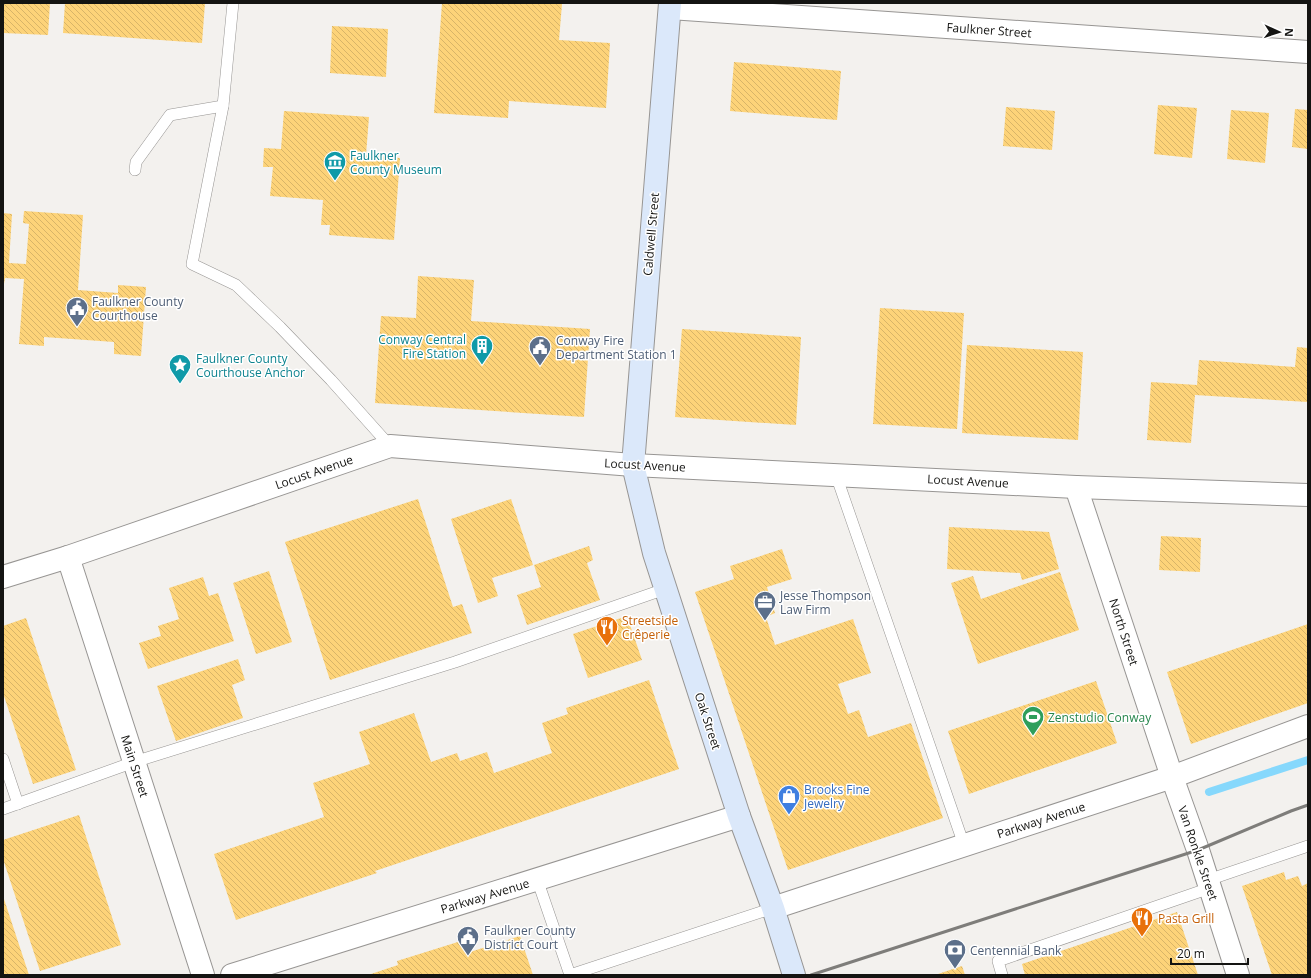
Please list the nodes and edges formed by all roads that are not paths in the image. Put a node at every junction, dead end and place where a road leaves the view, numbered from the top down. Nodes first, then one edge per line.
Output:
1 (233, 3) edge
2 (670, 6) edge
3 (1308, 52) edge
4 (223, 106) junction
5 (135, 170) dead end
6 (390, 446) junction
7 (632, 465) junction
8 (836, 475) junction
9 (1076, 487) junction
10 (1308, 494) edge
11 (68, 557) junction
12 (3, 578) edge
13 (665, 589) junction
14 (1308, 726) edge
15 (3, 759) edge
16 (134, 762) junction
17 (1172, 777) junction
18 (18, 804) junction
19 (3, 809) edge
20 (739, 816) junction
21 (964, 845) junction
22 (1308, 846) edge
23 (537, 879) junction
24 (1209, 884) junction
25 (773, 908) junction
26 (203, 975) edge
27 (232, 975) edge
28 (570, 975) edge
29 (794, 975) edge
30 (1002, 975) edge
31 (1238, 975) edge

1 - 4 lane
2 - 3 street, Faulkner Street
2 - 7 main road, Caldwell Street
4 - 5 lane
4 - 6 lane
6 - 7 street, Locust Avenue
6 - 11 street, Locust Avenue
7 - 8 street, Locust Avenue
7 - 13 main road, Oak Street
8 - 9 street, Locust Avenue
8 - 21 lane
9 - 10 street, Locust Avenue
9 - 17 street, North Street
11 - 12 street, Locust Avenue
11 - 16 street, Main Street
13 - 16 lane
13 - 20 main road, Oak Street
14 - 17 street, Parkway Avenue
15 - 18 lane
16 - 18 lane
16 - 26 street, Main Street
17 - 21 street, Parkway Avenue
17 - 24 street, Van Ronkle Street
18 - 19 lane
20 - 23 street, Parkway Avenue
20 - 25 main road, Oak Street
21 - 25 street, Parkway Avenue
22 - 24 lane
23 - 27 street, Parkway Avenue
23 - 28 lane
24 - 30 lane
24 - 31 street, Van Ronkle Street
25 - 28 lane
25 - 29 main road, Oak Street

